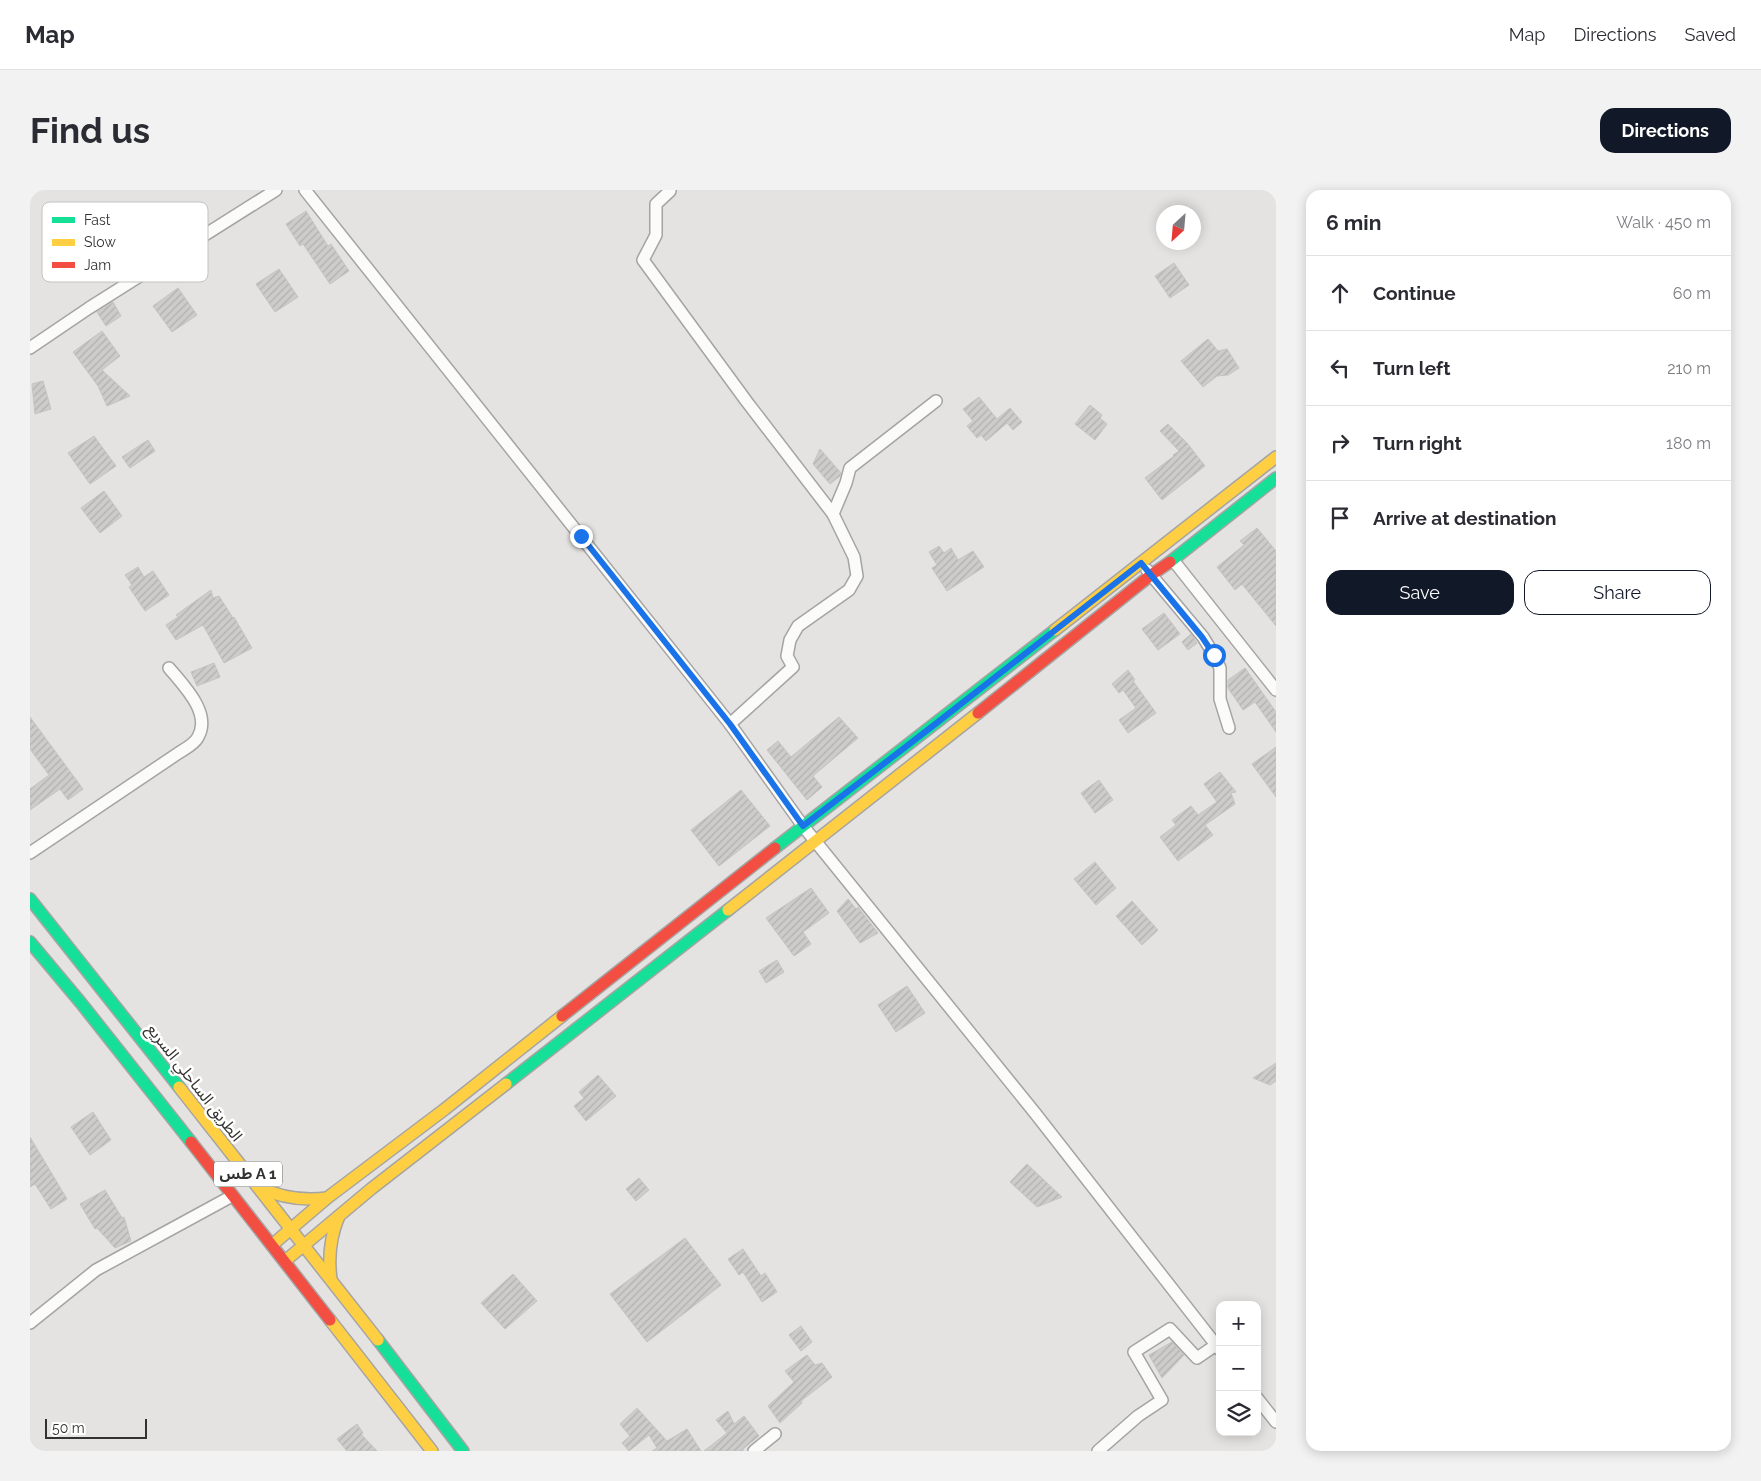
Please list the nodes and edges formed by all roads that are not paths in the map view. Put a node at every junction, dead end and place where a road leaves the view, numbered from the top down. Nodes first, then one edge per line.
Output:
1 (276, 190) edge
2 (305, 190) edge
3 (670, 191) edge
4 (208, 233) edge
5 (130, 282) edge
6 (30, 348) edge
7 (936, 401) dead end
8 (1272, 460) edge
9 (1276, 474) edge
10 (1276, 478) edge
11 (834, 514) junction
12 (1173, 560) junction
13 (1141, 563) junction
14 (1151, 575) junction
15 (169, 668) dead end
16 (1276, 690) edge
17 (945, 718) junction
18 (730, 724) junction
19 (1229, 728) dead end
20 (954, 732) junction
21 (803, 826) junction
22 (816, 842) junction
23 (30, 853) edge
24 (30, 899) edge
25 (694, 912) junction
26 (708, 927) junction
27 (30, 942) edge
28 (446, 1109) junction
29 (454, 1124) junction
30 (256, 1185) junction
31 (232, 1196) junction
32 (327, 1198) junction
33 (339, 1216) junction
34 (291, 1229) junction
35 (272, 1245) junction
36 (303, 1245) junction
37 (285, 1261) junction
38 (331, 1279) junction
39 (30, 1323) edge
40 (1216, 1346) edge
41 (1216, 1349) edge
42 (1261, 1403) edge
43 (1276, 1422) edge
44 (775, 1434) dead end
45 (432, 1451) edge
46 (463, 1451) edge
47 (754, 1451) edge
48 (1098, 1451) edge

1 - 4 street
2 - 18 street
3 - 11 street
5 - 6 street
7 - 11 street
8 - 9 main road
8 - 13 main road
10 - 12 main road
11 - 18 street
12 - 14 main road
12 - 16 street
13 - 14 street
13 - 17 main road
14 - 19 street
14 - 20 main road
15 - 23 street
17 - 20 main road
17 - 21 main road
18 - 21 street
20 - 22 main road
21 - 22 street
21 - 25 main road
22 - 26 main road
22 - 40 street
24 - 30 main road, الطريق الساحلي السريع / طس A 1
25 - 26 main road
25 - 28 main road
26 - 29 main road
27 - 31 main road, طس A 1
28 - 29 main road
28 - 32 main road
29 - 33 main road
30 - 32 main road
30 - 34 main road, الطريق الساحلي السريع / طس A 1
31 - 35 main road, طس A 1
31 - 39 street
32 - 34 main road
33 - 36 main road
33 - 38 main road
34 - 35 main road
34 - 36 main road, الطريق الساحلي السريع / طس A 1
35 - 37 main road, طس A 1
36 - 37 main road
36 - 38 main road, الطريق الساحلي السريع / طس A 1
37 - 45 main road, طس A 1
38 - 46 main road, الطريق الساحلي السريع / طس A 1
41 - 48 street
42 - 43 street
44 - 47 street

